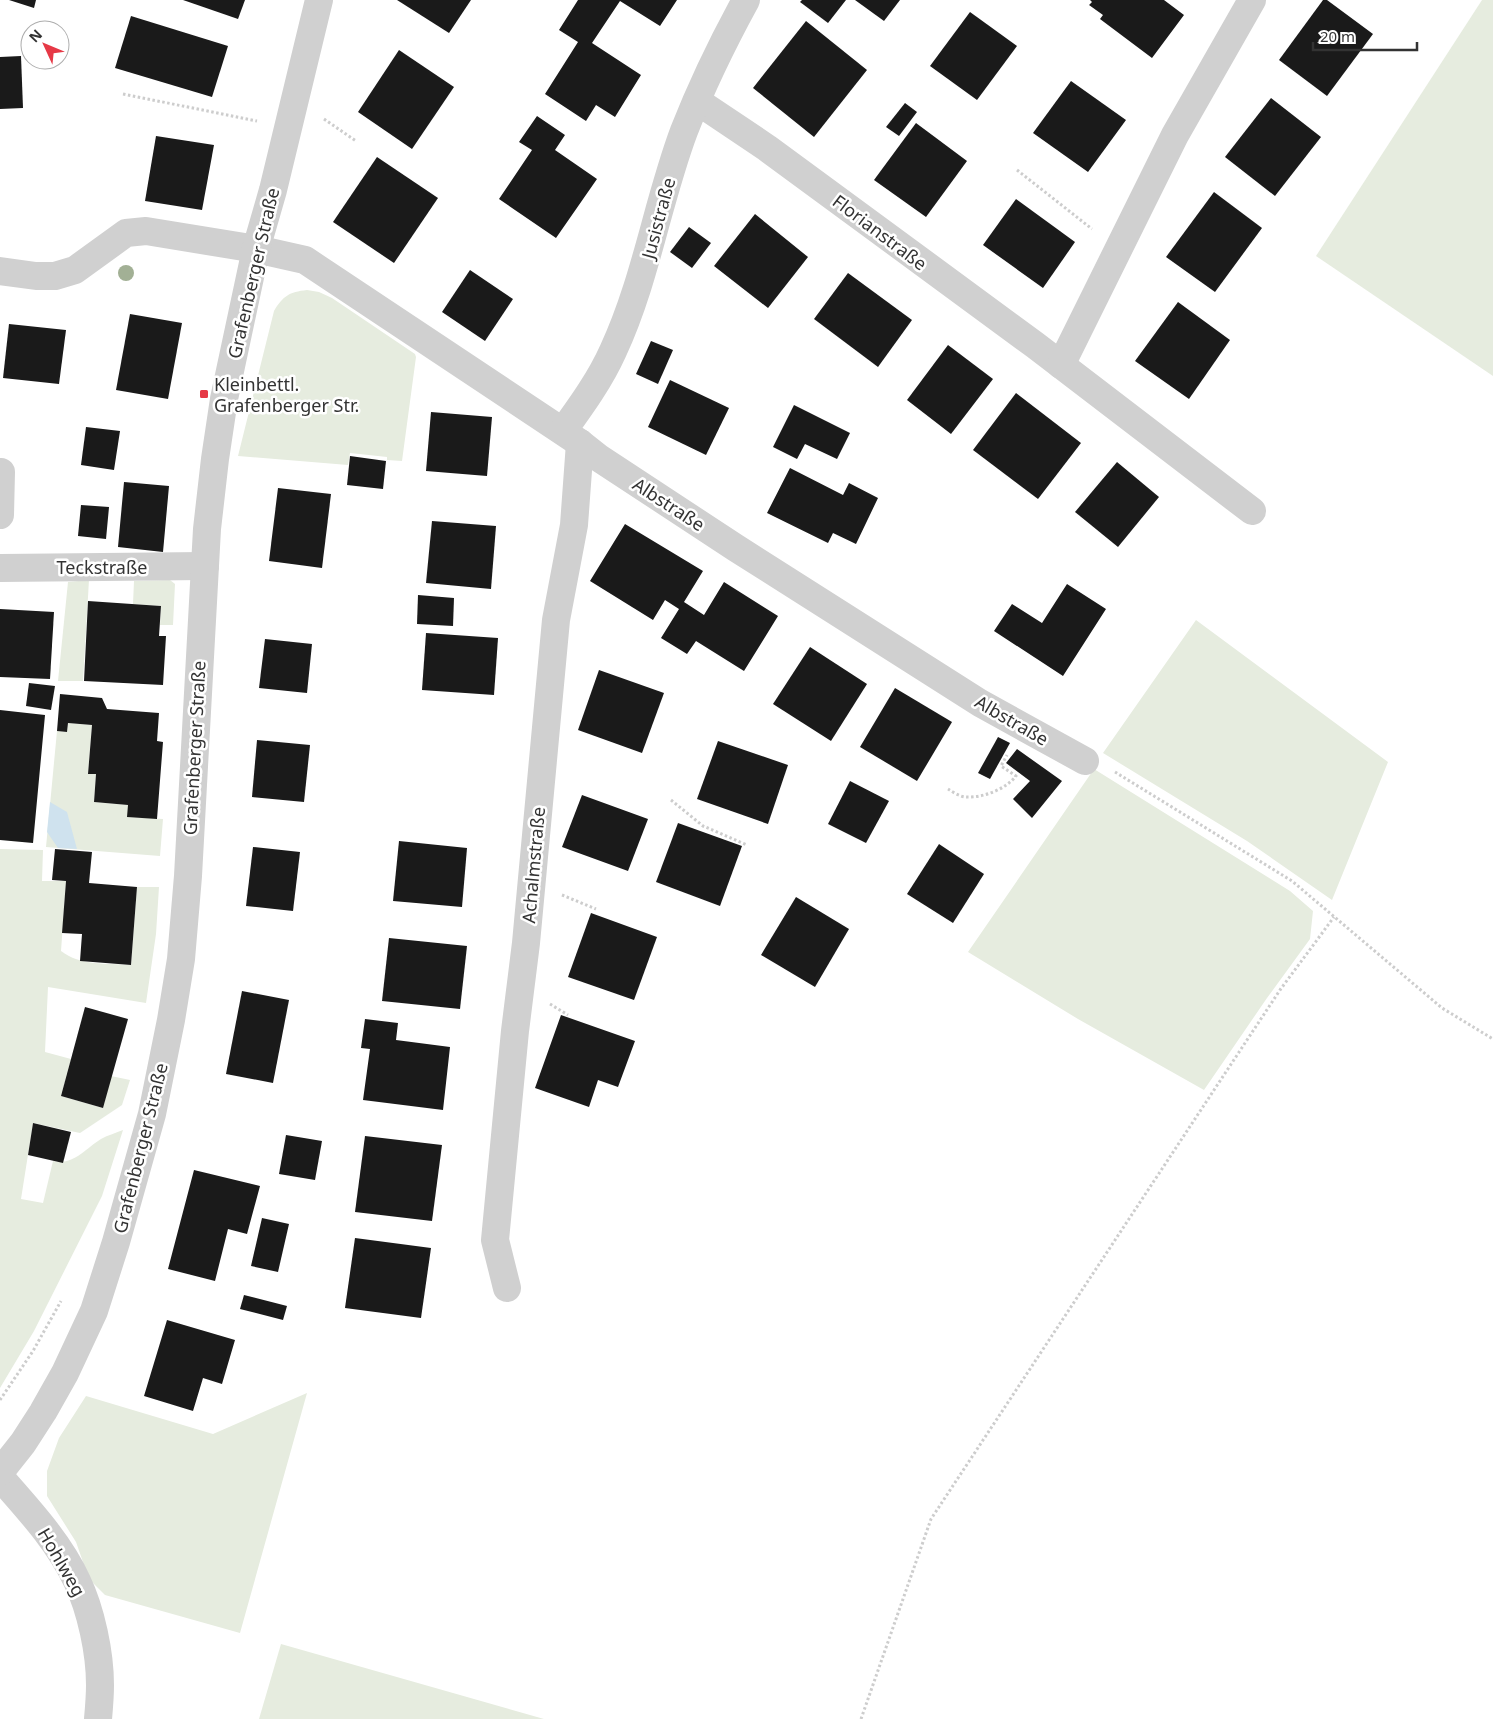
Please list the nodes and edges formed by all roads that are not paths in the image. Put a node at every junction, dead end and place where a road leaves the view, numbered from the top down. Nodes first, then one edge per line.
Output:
1 (319, 0) edge
2 (746, 0) edge
3 (1248, 1) edge
4 (697, 101) junction
5 (256, 249) junction
6 (0, 270) edge
7 (1061, 364) junction
8 (571, 437) junction
9 (1, 472) dead end
10 (1252, 511) dead end
11 (0, 515) edge
12 (205, 566) junction
13 (0, 568) edge
14 (1084, 761) road end
15 (507, 1288) dead end
16 (0, 1472) edge
17 (0, 1477) edge
18 (98, 1719) edge

1 - 5 street, Grafenberger Straße
2 - 4 street, Jusistraße
3 - 7 street
4 - 7 street, Florianstraße
4 - 8 street, Jusistraße
5 - 6 street, Albstraße
5 - 8 street, Albstraße
5 - 12 street, Grafenberger Straße
7 - 10 street, Florianstraße
8 - 14 street, Albstraße
8 - 15 street, Achalmstraße
9 - 11 street
12 - 13 street, Teckstraße
12 - 16 street, Grafenberger Straße
17 - 18 street, Hohlweg

